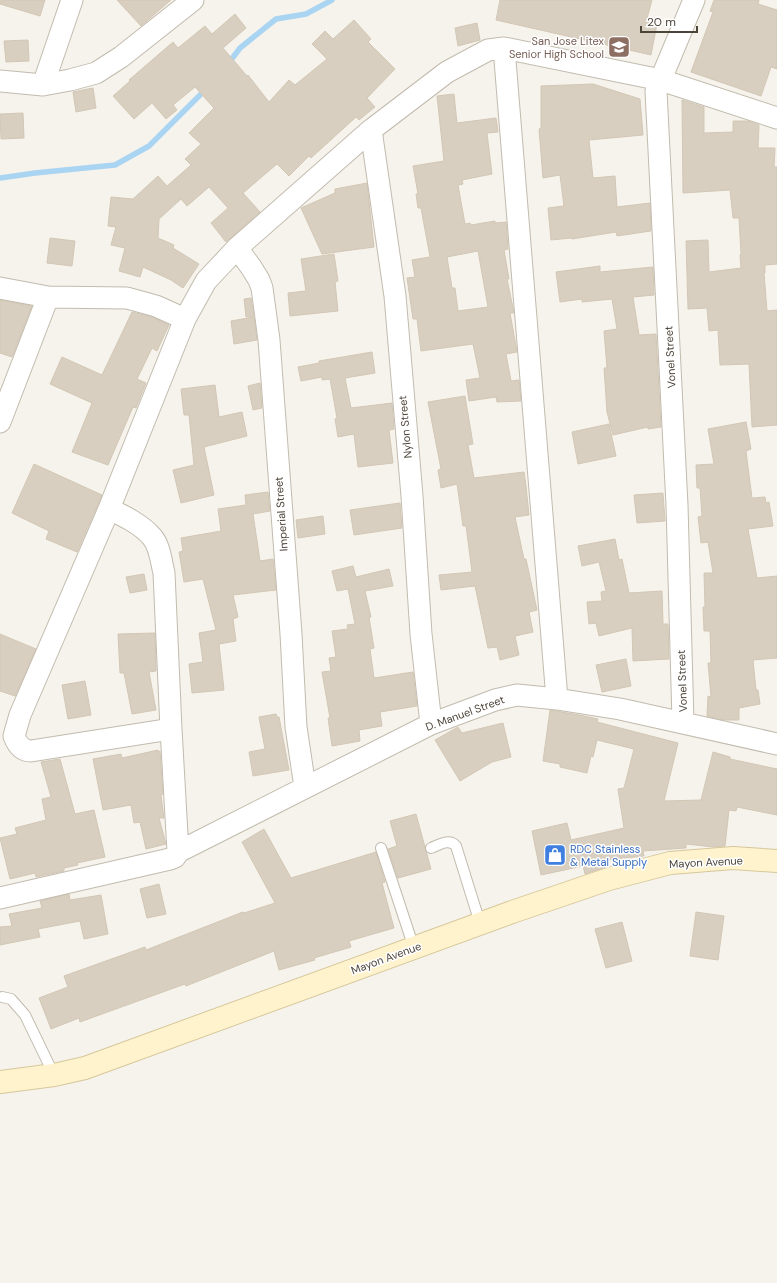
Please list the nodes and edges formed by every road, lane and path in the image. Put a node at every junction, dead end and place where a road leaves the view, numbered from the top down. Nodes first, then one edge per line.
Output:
1 (72, 0) edge
2 (192, 0) edge
3 (694, 0) edge
4 (504, 48) junction
5 (661, 80) junction
6 (0, 81) edge
7 (43, 85) junction
8 (777, 118) edge
9 (371, 130) junction
10 (237, 248) junction
11 (0, 288) edge
12 (48, 297) junction
13 (184, 319) junction
14 (0, 422) edge
15 (109, 509) junction
16 (557, 699) junction
17 (683, 722) junction
18 (431, 724) junction
19 (171, 728) junction
20 (777, 744) edge
21 (305, 788) junction
22 (381, 848) dead end
23 (431, 848) dead end
24 (178, 852) junction
25 (777, 861) edge
26 (0, 898) edge
27 (480, 923) junction
28 (414, 948) junction
29 (2, 996) dead end
30 (54, 1075) junction
31 (0, 1082) edge

1 - 7 street
2 - 7 street
3 - 5 street, Vonel Street
4 - 5 street
4 - 9 street
4 - 16 street
5 - 8 street
5 - 17 street, Vonel Street
6 - 7 street
9 - 10 street
9 - 18 street, Nylon Street
10 - 13 street
10 - 21 street, Imperial Street
11 - 12 street
12 - 13 street
12 - 14 street
13 - 15 street
15 - 19 street
15 - 19 street
16 - 17 street, D. Manuel Street
16 - 18 street, D. Manuel Street
17 - 20 street, D. Manuel Street
18 - 21 street, D. Manuel Street
19 - 24 street
21 - 24 street, D. Manuel Street
22 - 28 lane
23 - 27 lane
24 - 26 street, D. Manuel Street
25 - 27 main road, Mayon Avenue
27 - 28 main road, Mayon Avenue
28 - 30 main road, Mayon Avenue
29 - 30 lane
30 - 31 main road, Mayon Avenue

